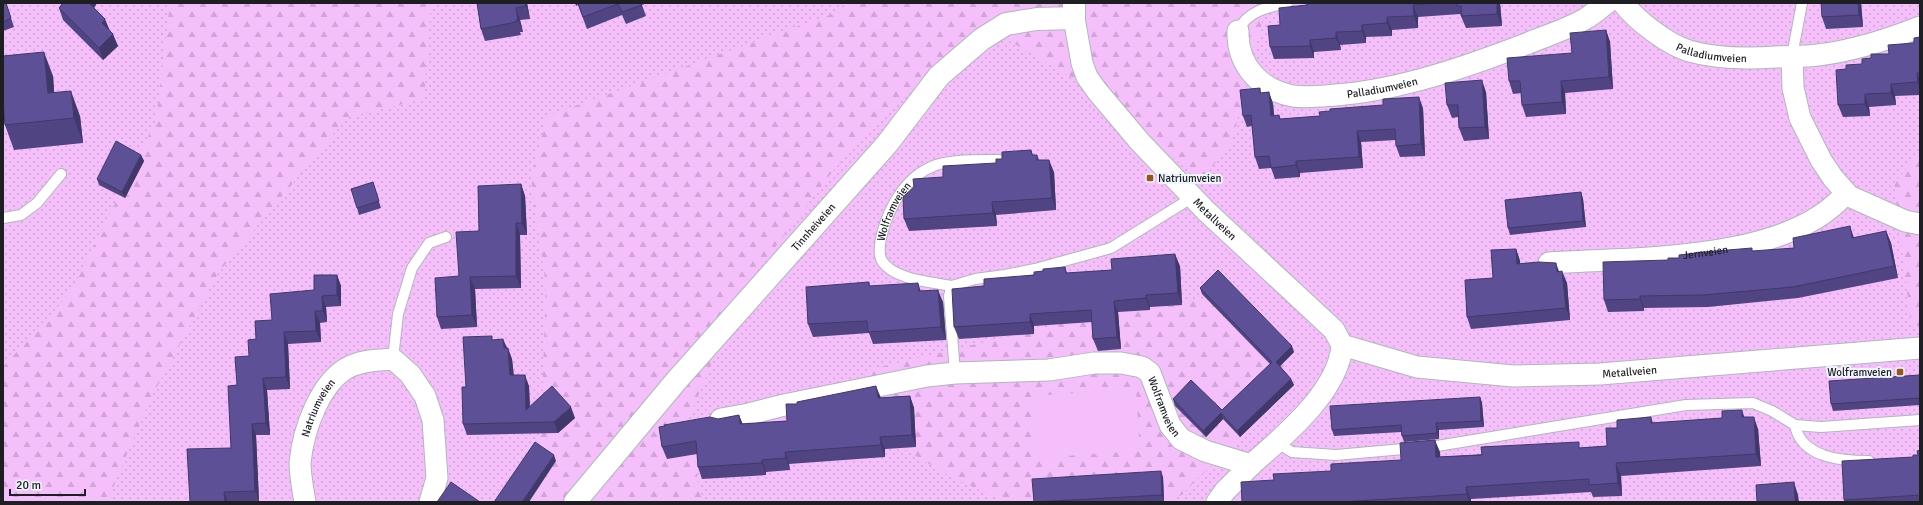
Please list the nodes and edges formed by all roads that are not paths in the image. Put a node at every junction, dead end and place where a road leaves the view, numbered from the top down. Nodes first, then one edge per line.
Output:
1 (1287, 3) edge
2 (1607, 3) edge
3 (1623, 3) edge
4 (1802, 3) edge
5 (1074, 10) edge
6 (1920, 27) edge
7 (1238, 31) joint
8 (1792, 56) junction
9 (999, 160) edge
10 (62, 174) dead end
11 (1846, 193) junction
12 (1193, 197) junction
13 (3, 218) edge
14 (1920, 224) edge
15 (446, 237) dead end
16 (1549, 263) edge
17 (952, 286) junction
18 (1342, 344) junction
19 (1920, 348) edge
20 (393, 359) junction
21 (955, 373) junction
22 (720, 418) edge
23 (1920, 420) edge
24 (1795, 425) junction
25 (1277, 442) junction
26 (1882, 460) edge
27 (1251, 465) junction
28 (305, 502) edge
29 (430, 502) edge
30 (575, 502) edge
31 (1217, 502) edge

1 - 7 lane, Palladiumveien
2 - 7 street, Palladiumveien
3 - 8 street, Palladiumveien
4 - 8 lane
5 - 12 street, Metallveien
5 - 30 street, Tinnheiveien
6 - 8 street, Palladiumveien
8 - 11 street
9 - 17 lane, Wolframveien
10 - 13 lane
11 - 14 street
11 - 16 street, Jernveien
12 - 17 lane, Wolframveien
12 - 18 street, Metallveien
15 - 20 lane
17 - 21 lane
18 - 19 street, Metallveien
18 - 25 street
20 - 28 street, Natriumveien
20 - 29 street
21 - 22 street, Wolframveien
21 - 27 street, Wolframveien
23 - 24 lane
24 - 25 lane
24 - 26 lane
25 - 27 street
27 - 31 street

